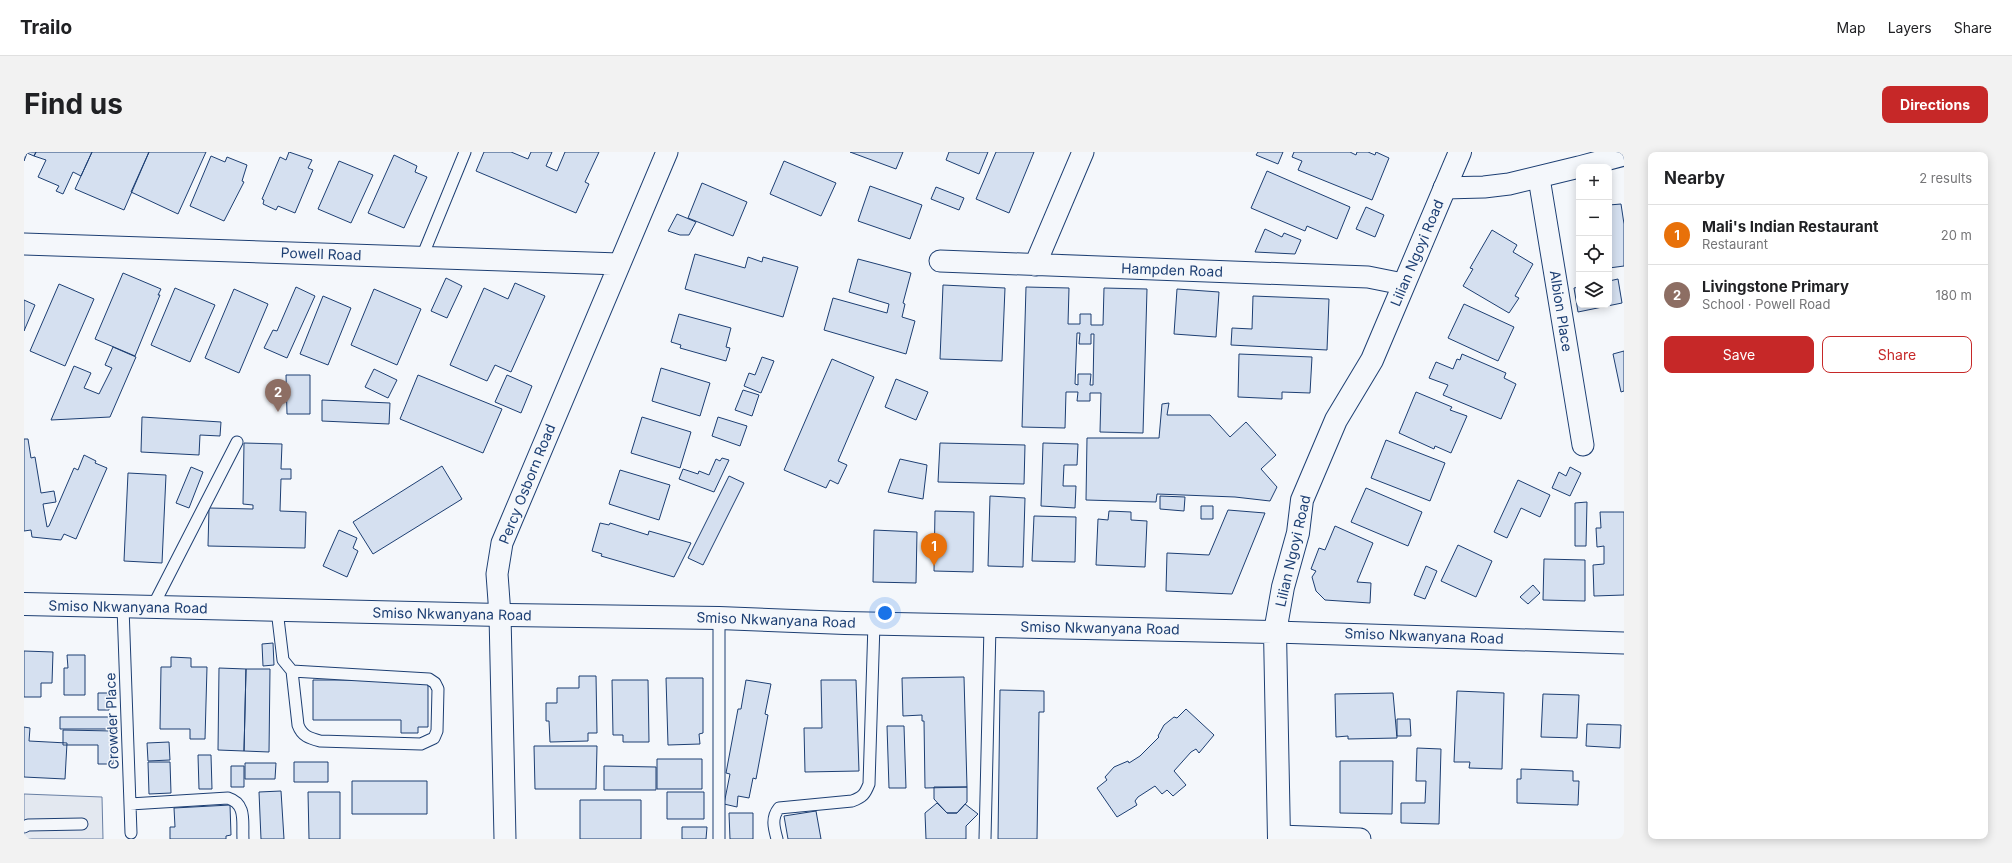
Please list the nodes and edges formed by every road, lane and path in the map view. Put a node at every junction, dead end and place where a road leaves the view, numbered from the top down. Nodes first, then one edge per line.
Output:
1 (465, 152) edge
2 (667, 152) edge
3 (1083, 152) edge
4 (1460, 152) edge
5 (1624, 155) edge
6 (1590, 164) edge
7 (1576, 168) edge
8 (1539, 178) junction
9 (1444, 188) junction
10 (24, 244) edge
11 (422, 257) junction
12 (940, 261) dead end
13 (618, 264) junction
14 (1035, 265) junction
15 (1403, 284) junction
16 (237, 442) dead end
17 (1583, 445) dead end
18 (24, 604) edge
19 (123, 607) junction
20 (152, 608) junction
21 (277, 610) junction
22 (500, 615) junction
23 (719, 618) junction
24 (874, 624) junction
25 (990, 626) junction
26 (1275, 632) junction
27 (1624, 643) edge
28 (292, 671) junction
29 (130, 804) junction
30 (82, 824) dead end
31 (24, 827) edge
32 (131, 833) dead end
33 (1279, 837) edge
34 (243, 839) edge
35 (505, 839) edge
36 (719, 839) edge
37 (777, 839) edge
38 (985, 839) edge
39 (1360, 839) edge

1 - 11 lane
2 - 13 street, Percy Osborn Road
3 - 14 street
4 - 9 street, Lilian Ngoyi Road
5 - 6 street
7 - 8 street
8 - 9 street
8 - 17 street, Albion Place
9 - 15 street, Lilian Ngoyi Road
10 - 11 street, Powell Road
11 - 13 street, Powell Road
12 - 14 street, Hampden Road
13 - 22 street, Percy Osborn Road
14 - 15 street, Hampden Road
15 - 26 street, Lilian Ngoyi Road
16 - 20 lane
18 - 19 street, Smiso Nkwanyana Road
19 - 20 street, Smiso Nkwanyana Road
19 - 29 lane, Crowder Place
20 - 21 street, Smiso Nkwanyana Road
21 - 22 street, Smiso Nkwanyana Road
21 - 28 lane
22 - 23 street, Smiso Nkwanyana Road
22 - 35 street, Percy Osborn Road
23 - 24 street, Smiso Nkwanyana Road
23 - 36 lane
24 - 25 street, Smiso Nkwanyana Road
24 - 37 lane
25 - 26 street, Smiso Nkwanyana Road
25 - 38 lane
26 - 27 street, Smiso Nkwanyana Road
26 - 33 street, Lilian Ngoyi Road
28 - 28 lane
29 - 32 lane, Crowder Place
29 - 34 lane
30 - 31 lane
33 - 39 street

